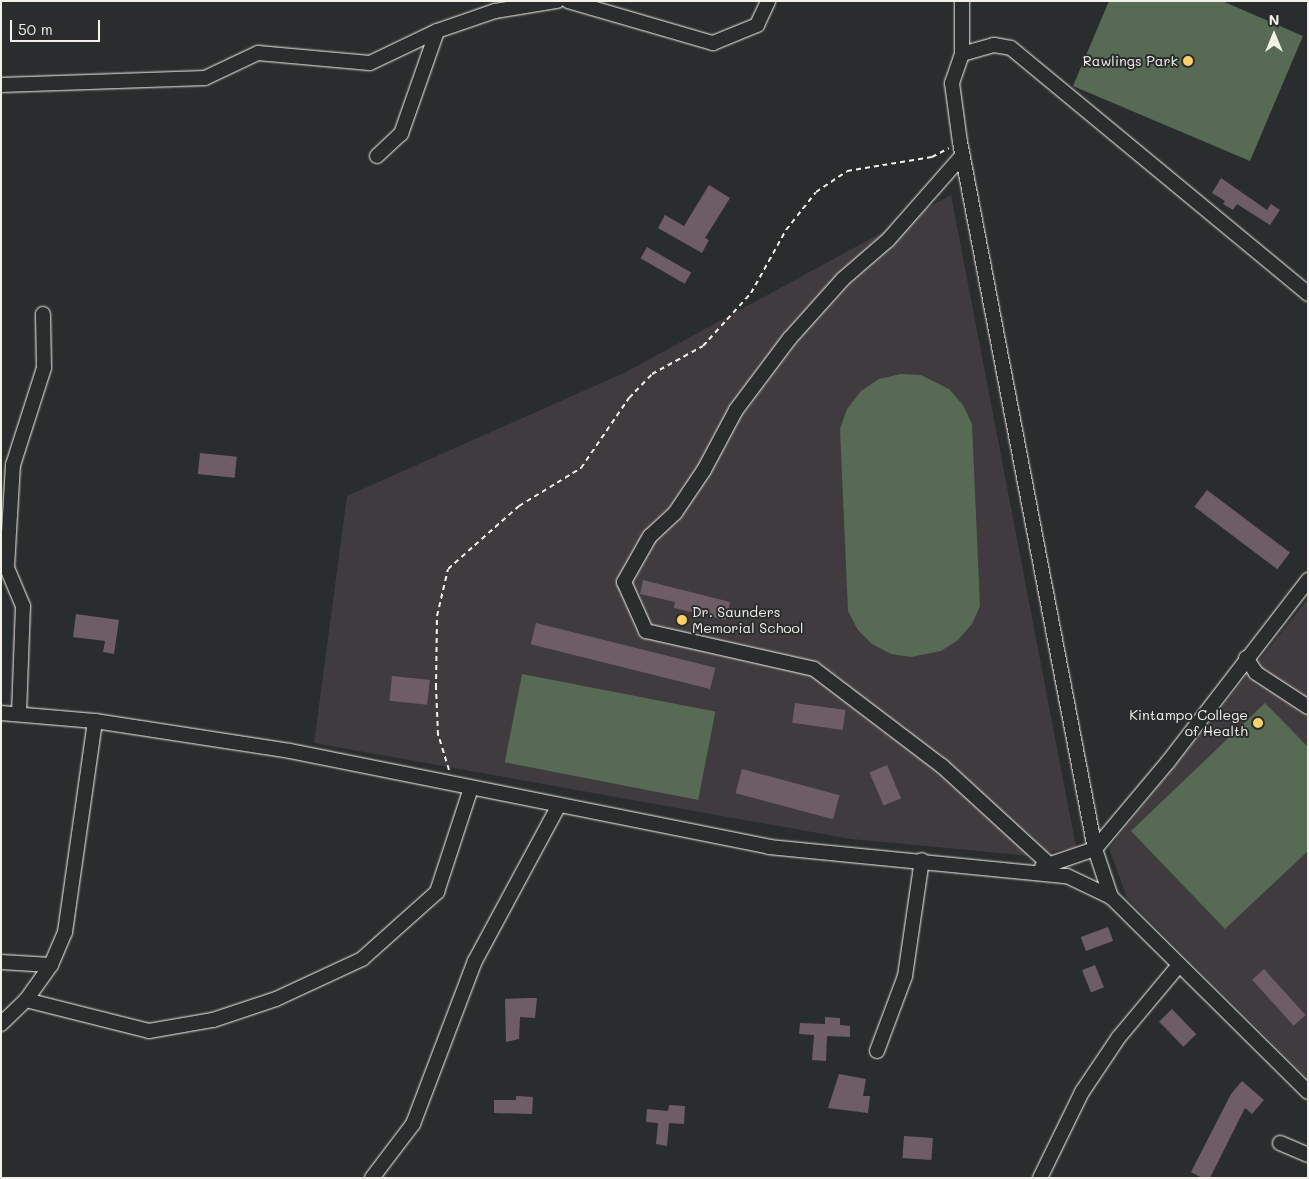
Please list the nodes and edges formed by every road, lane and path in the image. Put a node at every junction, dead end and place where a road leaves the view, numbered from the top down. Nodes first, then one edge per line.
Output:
1 (557, 1) edge
2 (568, 1) edge
3 (768, 1) edge
4 (962, 1) edge
5 (437, 31) junction
6 (962, 54) junction
7 (1, 86) edge
8 (961, 149) junction
9 (377, 156) dead end
10 (1308, 294) edge
11 (43, 314) dead end
12 (1308, 580) edge
13 (1246, 658) junction
14 (1308, 707) edge
15 (1, 713) edge
16 (18, 714) junction
17 (95, 722) junction
18 (453, 784) junction
19 (471, 788) junction
20 (558, 805) junction
21 (1095, 848) junction
22 (922, 860) junction
23 (1050, 864) junction
24 (1032, 870) junction
25 (1111, 897) junction
26 (1, 962) edge
27 (51, 965) junction
28 (1179, 965) junction
29 (26, 1000) junction
30 (1, 1024) edge
31 (876, 1051) dead end
32 (1308, 1092) edge
33 (1280, 1143) dead end
34 (1308, 1155) edge
35 (372, 1178) edge
36 (1040, 1178) edge

1 - 5 street
2 - 3 street
4 - 6 street
5 - 7 street
5 - 9 street
6 - 8 street
6 - 10 street
8 - 18 path
8 - 21 street
8 - 23 street
11 - 16 street
12 - 13 street
13 - 14 street
13 - 21 street
15 - 16 street
16 - 17 street
17 - 18 street
17 - 27 street
18 - 19 street
19 - 20 street
19 - 29 street
20 - 22 street
20 - 35 street
21 - 23 street
21 - 25 street
22 - 24 street
22 - 31 street
23 - 24 street
24 - 25 street
25 - 28 street
26 - 27 street
27 - 29 street
28 - 32 street
28 - 36 street
29 - 30 street
33 - 34 street

